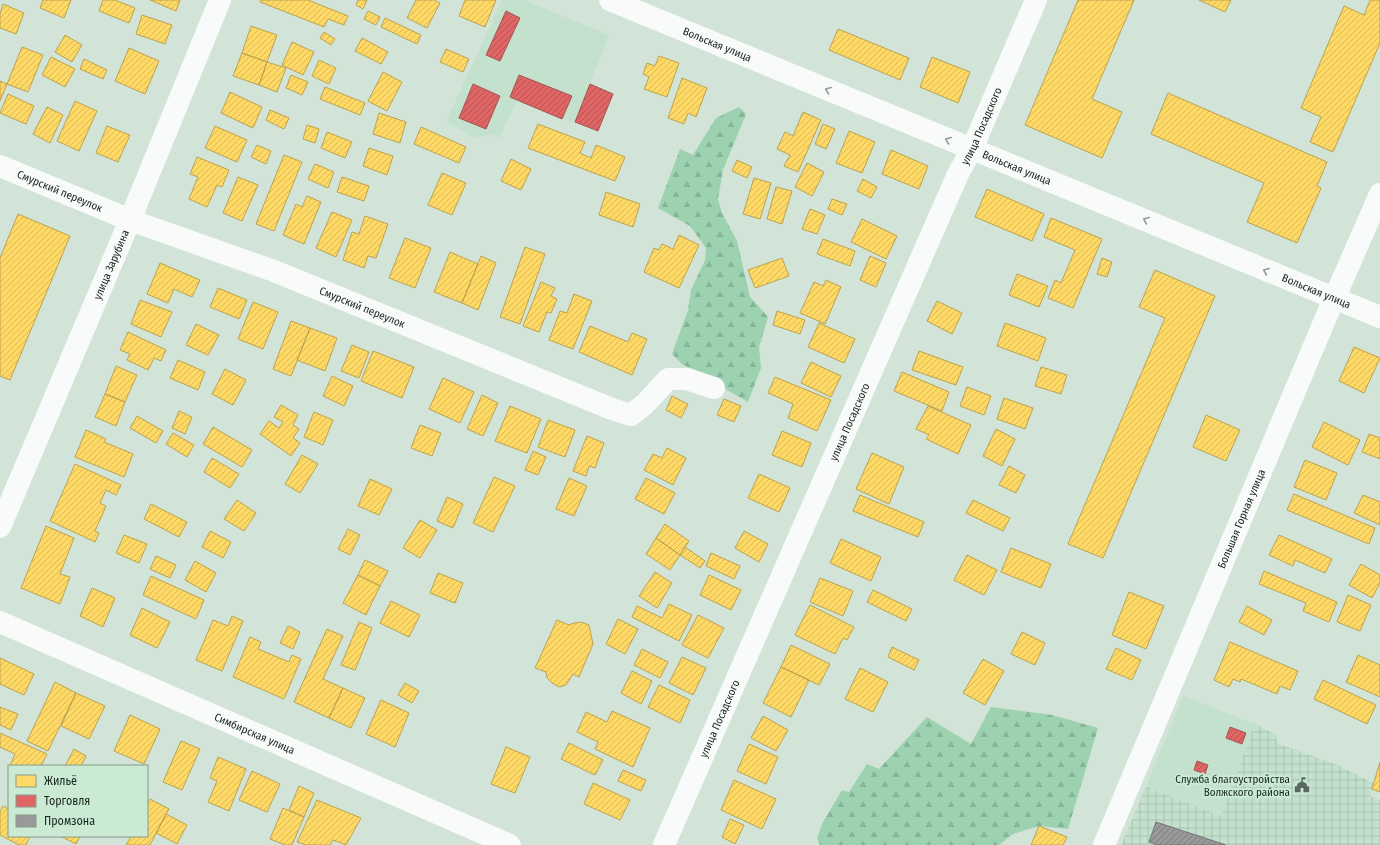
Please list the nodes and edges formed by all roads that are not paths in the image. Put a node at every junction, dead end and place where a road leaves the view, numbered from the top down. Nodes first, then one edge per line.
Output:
1 (220, 0) edge
2 (610, 0) edge
3 (1036, 0) edge
4 (972, 149) junction
5 (0, 166) edge
6 (1380, 194) edge
7 (130, 220) junction
8 (1334, 299) junction
9 (1380, 317) edge
10 (714, 388) dead end
11 (0, 527) edge
12 (0, 622) edge
13 (510, 845) edge
14 (664, 845) edge
15 (1104, 845) edge

1 - 7 street, улица Зарубина
4 -> 2 street, Вольская улица
3 - 4 street, улица Посадского
8 -> 4 street, Вольская улица
4 - 14 street, улица Посадского
5 - 7 street, Смурский переулок
6 - 8 street, Большая Горная улица
7 - 10 street, Смурский переулок
7 - 11 street, улица Зарубина
8 - 9 street, Вольская улица
8 - 15 street, Большая Горная улица
12 - 13 street, Симбирская улица

